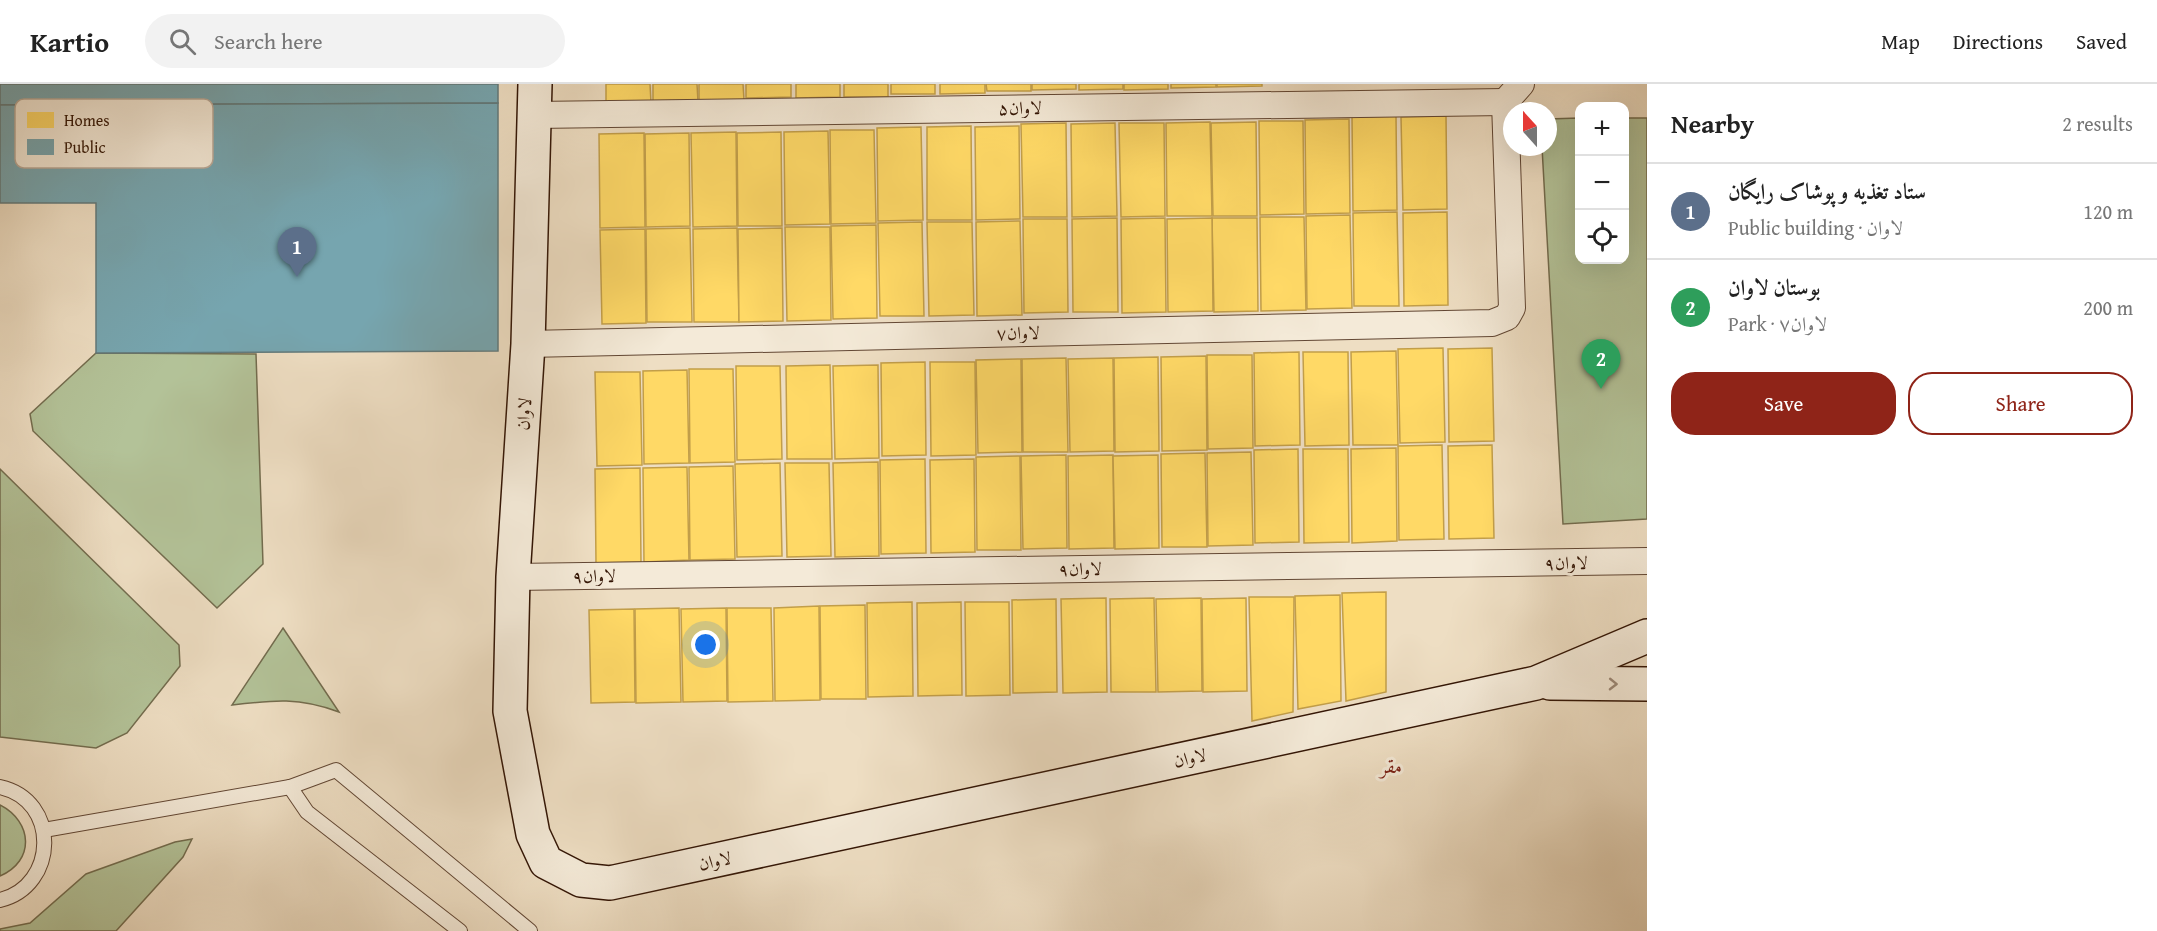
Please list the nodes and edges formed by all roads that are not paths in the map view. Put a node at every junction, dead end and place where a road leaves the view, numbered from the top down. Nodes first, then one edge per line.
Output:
1 (1513, 93) edge
2 (534, 100) edge
3 (528, 344) junction
4 (1647, 561) edge
5 (513, 577) junction
6 (1647, 636) edge
7 (1536, 683) junction
8 (1647, 684) edge
9 (0, 787) edge
10 (290, 787) junction
11 (44, 830) junction
12 (0, 900) edge
13 (460, 931) edge
14 (530, 931) edge

1 - 2 street, ۵لاوان
1 - 3 street, ۷لاوان
2 - 3 street, لاوان
3 - 5 street, لاوان
4 - 5 street, ۹لاوان
5 - 7 street, لاوان
6 - 7 street, لاوان
7 -> 8 street
9 - 11 lane
10 - 11 lane
10 - 13 lane
10 - 14 lane
11 - 12 lane

